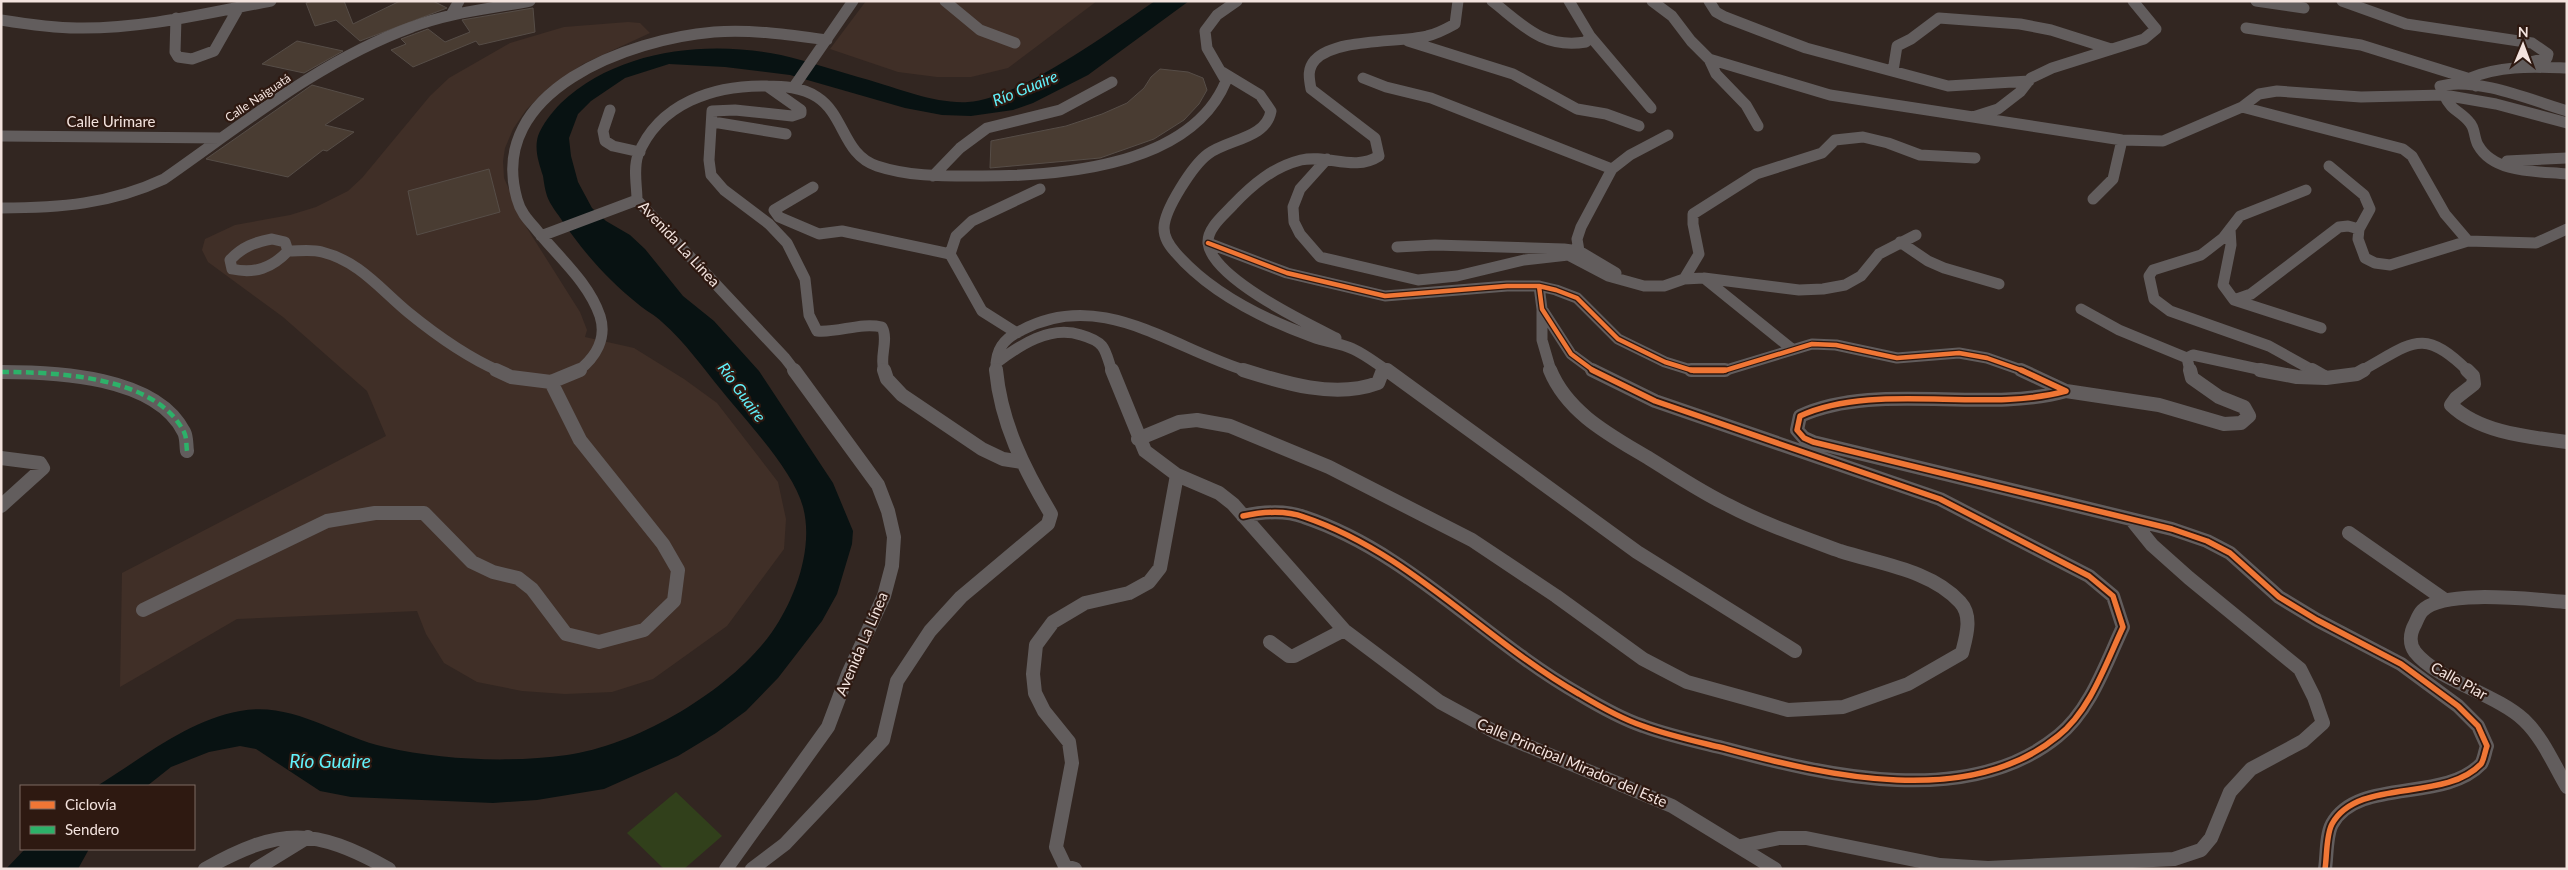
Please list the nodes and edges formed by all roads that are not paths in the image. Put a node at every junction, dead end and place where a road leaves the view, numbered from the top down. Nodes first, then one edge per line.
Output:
1 (271, 1) edge
2 (459, 1) edge
3 (530, 1) edge
4 (853, 1) edge
5 (945, 1) edge
6 (1237, 1) edge
7 (1458, 1) edge
8 (1492, 1) edge
9 (1569, 1) edge
10 (1652, 1) edge
11 (1709, 1) edge
12 (2133, 1) edge
13 (2256, 1) edge
14 (2294, 1) edge
15 (2342, 1) edge
16 (239, 7) junction
17 (2304, 8) junction
18 (451, 15) junction
19 (2314, 15) dead end
20 (176, 18) junction
21 (1, 20) edge
22 (2246, 28) dead end
23 (1590, 36) junction
24 (827, 40) junction
25 (1403, 40) junction
26 (1015, 43) dead end
27 (2111, 49) junction
28 (1709, 59) junction
29 (2518, 65) junction
30 (2567, 68) edge
31 (1893, 71) junction
32 (1222, 72) junction
33 (1363, 78) dead end
34 (2029, 81) junction
35 (1112, 82) dead end
36 (2473, 82) junction
37 (796, 83) junction
38 (767, 86) junction
39 (2444, 95) junction
40 (2242, 107) junction
41 (1651, 108) dead end
42 (610, 110) dead end
43 (2567, 111) edge
44 (1971, 118) junction
45 (712, 122) junction
46 (2567, 123) edge
47 (1639, 126) dead end
48 (1758, 126) dead end
49 (786, 134) dead end
50 (1668, 135) dead end
51 (1, 136) edge
52 (221, 138) junction
53 (2122, 140) junction
54 (640, 152) junction
55 (1975, 158) dead end
56 (2567, 158) edge
57 (1327, 159) junction
58 (2494, 162) junction
59 (2330, 166) dead end
60 (1612, 169) junction
61 (2567, 174) edge
62 (934, 176) junction
63 (813, 187) dead end
64 (1040, 189) dead end
65 (2306, 190) dead end
66 (2093, 199) dead end
67 (637, 200) junction
68 (1, 208) edge
69 (2230, 229) junction
70 (2359, 229) junction
71 (2567, 229) edge
72 (1916, 235) dead end
73 (541, 236) junction
74 (2468, 241) junction
75 (1900, 242) junction
76 (1208, 243) junction
77 (1397, 247) dead end
78 (288, 251) junction
79 (1579, 251) junction
80 (950, 254) junction
81 (1704, 278) junction
82 (1684, 279) junction
83 (1626, 280) junction
84 (1999, 284) dead end
85 (1539, 286) junction
86 (2234, 300) junction
87 (1542, 309) junction
88 (2081, 309) dead end
89 (2321, 328) dead end
90 (1017, 333) junction
91 (1356, 349) junction
92 (1792, 349) junction
93 (2187, 358) junction
94 (996, 363) junction
95 (1384, 369) junction
96 (1, 372) edge
97 (2326, 378) junction
98 (551, 382) junction
99 (2066, 391) junction
100 (1138, 439) junction
101 (2567, 442) edge
102 (187, 451) dead end
103 (1, 458) edge
104 (1022, 462) junction
105 (1177, 475) junction
106 (1, 506) edge
107 (1243, 516) junction
108 (2132, 519) junction
109 (2349, 533) dead end
110 (2445, 600) junction
111 (2567, 602) edge
112 (143, 610) dead end
113 (1344, 630) junction
114 (1270, 642) dead end
115 (1795, 651) dead end
116 (2567, 787) edge
117 (310, 836) junction
118 (1741, 846) junction
119 (205, 869) edge
120 (256, 869) edge
121 (388, 869) edge
122 (726, 869) edge
123 (752, 869) edge
124 (1075, 869) edge
125 (1775, 869) edge
126 (2325, 869) edge

1 - 16 street
2 - 18 street
3 - 18 street, Calle Naiguatá
4 - 24 street
5 - 26 street
6 - 32 street
7 - 25 street
8 - 23 street
9 - 23 street
10 - 28 street
11 - 31 street
12 - 27 street
13 - 17 street
14 - 17 street
15 - 29 street
16 - 20 street
16 - 20 street
17 - 19 street
18 - 52 street, Calle Naiguatá
20 - 21 street
22 - 36 street
23 - 41 street
24 - 37 street
24 - 73 street
25 - 47 street
25 - 57 street
27 - 31 street
27 - 34 street
28 - 44 street
28 - 48 street
29 - 30 street
29 - 36 street
31 - 34 street
32 - 62 street, Avenida La Línea
32 - 91 street
33 - 60 street
34 - 44 street
35 - 62 street
36 - 39 street
36 - 43 street
37 - 38 street, Avenida La Línea
37 - 62 street, Avenida La Línea
38 - 45 street
38 - 54 street, Avenida La Línea
39 - 40 street
39 - 46 street
39 - 58 street
40 - 53 street
40 - 74 street
42 - 54 street
44 - 53 street
45 - 49 street
45 - 104 street
50 - 60 street
51 - 52 street, Calle Urimare
52 - 68 street, Calle Naiguatá
53 - 66 street
54 - 67 street, Avenida La Línea
55 - 82 street
56 - 58 street
57 - 76 street
57 - 83 street
58 - 61 street
59 - 70 street
60 - 79 street
63 - 80 street
64 - 80 street
65 - 69 street
67 - 73 street
67 - 122 street, Avenida La Línea
69 - 86 street
69 - 97 street
70 - 74 street
70 - 86 street
71 - 74 street
72 - 75 street
73 - 98 street
75 - 81 street
75 - 84 street
76 - 85 street
76 - 91 street
77 - 79 street
78 - 78 street
78 - 98 street
79 - 83 street
80 - 90 street
81 - 82 street
81 - 92 street
82 - 83 street
85 - 87 street
85 - 92 street
86 - 89 street
87 - 100 street
87 - 107 street
88 - 93 street
90 - 94 street
90 - 95 street
91 - 95 street
92 - 99 street
93 - 97 street
93 - 99 street
94 - 100 street, Calle Principal Mirador del Este
94 - 104 street
95 - 115 street
96 - 102 street
97 - 101 street
98 - 112 street
99 - 108 street
100 - 105 street, Calle Principal Mirador del Este
103 - 106 street
104 - 123 street
105 - 107 street, Calle Principal Mirador del Este
105 - 124 street
107 - 113 street, Calle Principal Mirador del Este
108 - 118 street
108 - 126 street
109 - 110 street
110 - 111 street, Calle Piar
110 - 116 street, Calle Piar
113 - 114 street
113 - 118 street, Calle Principal Mirador del Este
117 - 119 street
117 - 120 street
117 - 121 street
118 - 125 street, Calle Principal Mirador del Este

